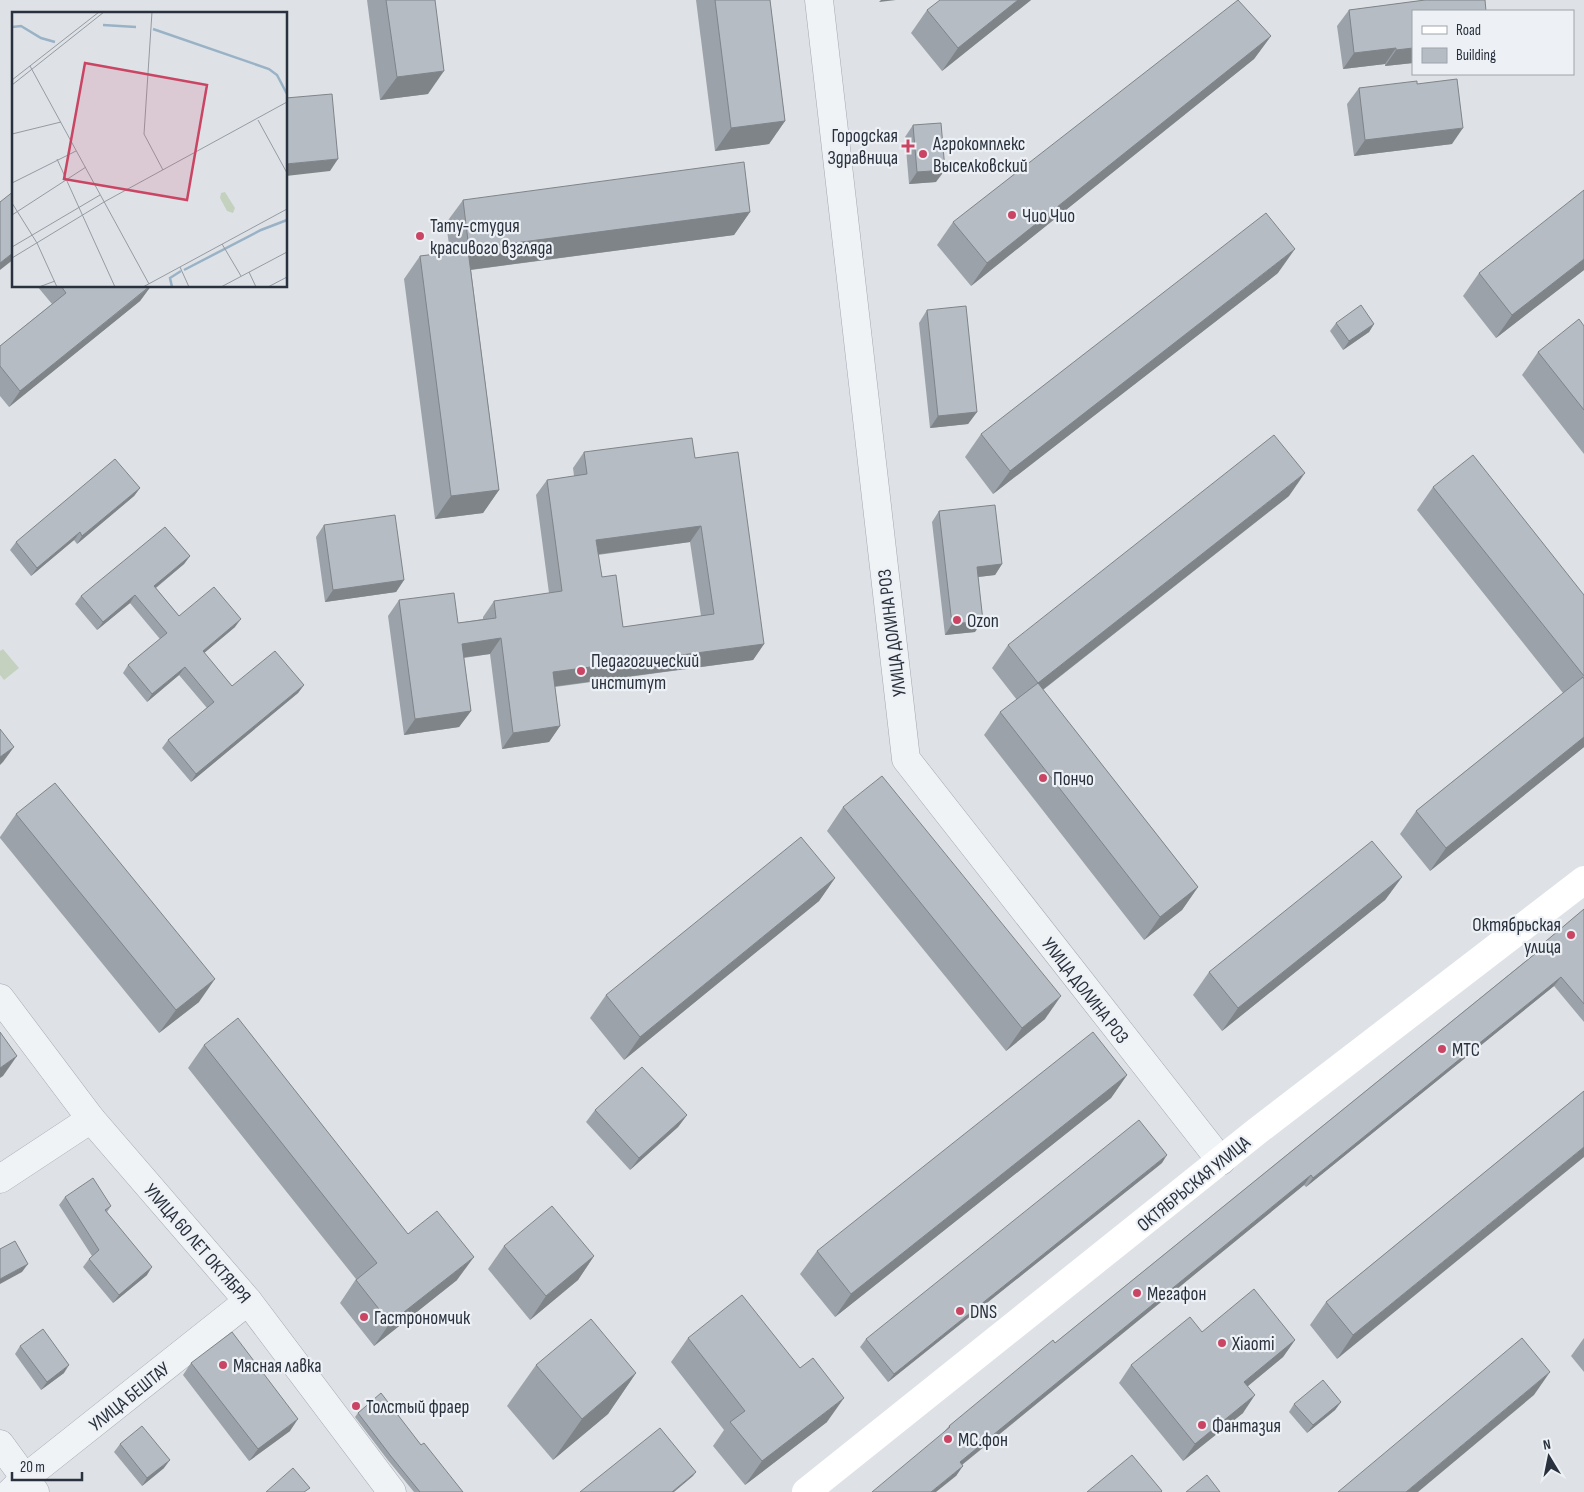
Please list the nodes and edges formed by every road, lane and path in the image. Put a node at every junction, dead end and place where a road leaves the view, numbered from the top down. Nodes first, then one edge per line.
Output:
1 (820, 0) edge
2 (1584, 880) edge
3 (0, 998) edge
4 (91, 1119) junction
5 (1221, 1162) junction
6 (0, 1179) edge
7 (248, 1301) junction
8 (0, 1444) edge
9 (24, 1487) edge
10 (392, 1492) edge
11 (806, 1492) edge

1 - 5 street, УЛИЦА ДОЛИНА РОЗ
2 - 5 main road, ОКТЯБРЬСКАЯ УЛИЦА
3 - 4 street, УЛИЦА 60 ЛЕТ ОКТЯБРЯ
4 - 6 street
4 - 7 street, УЛИЦА 60 ЛЕТ ОКТЯБРЯ
5 - 11 main road, ОКТЯБРЬСКАЯ УЛИЦА
7 - 9 street, УЛИЦА БЕШТАУ
7 - 10 street, УЛИЦА 60 ЛЕТ ОКТЯБРЯ
8 - 9 street

